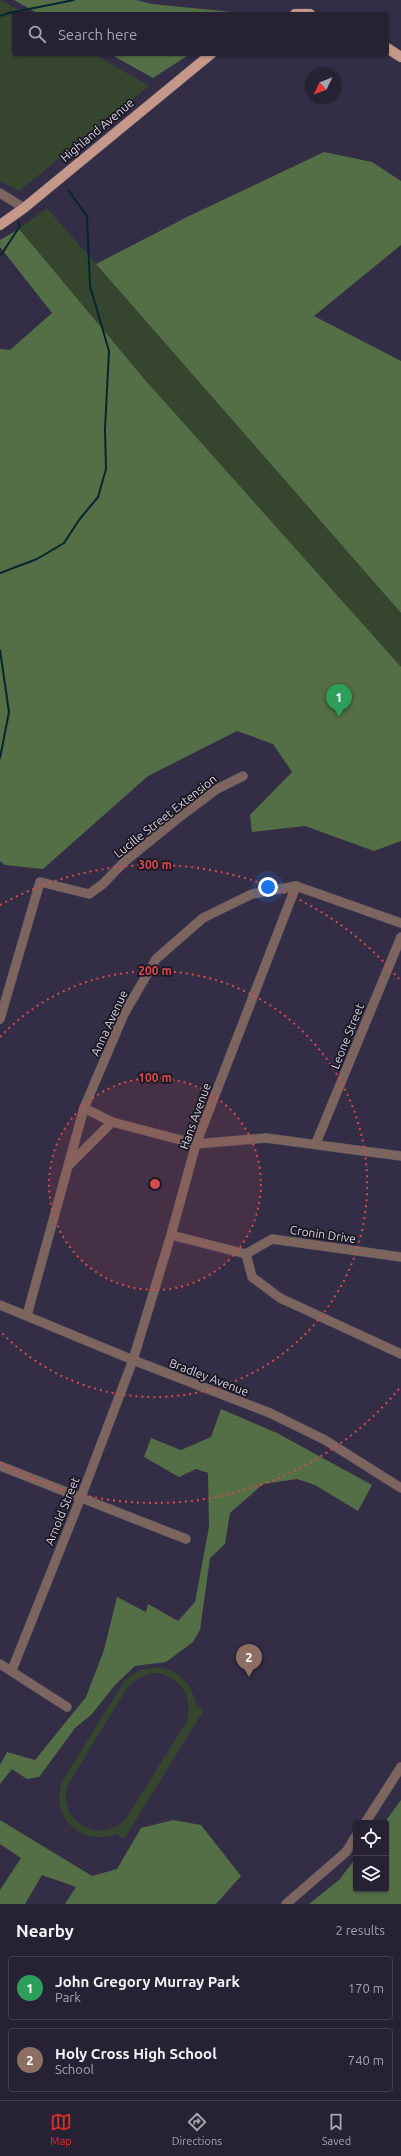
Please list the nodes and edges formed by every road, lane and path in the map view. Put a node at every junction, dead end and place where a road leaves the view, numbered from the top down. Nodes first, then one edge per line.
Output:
1 (389, 49) edge
2 (209, 56) edge
3 (401, 57) edge
4 (0, 193) edge
5 (24, 208) junction
6 (0, 225) edge
7 (243, 776) dead end
8 (296, 886) junction
9 (401, 923) edge
10 (401, 937) edge
11 (0, 1018) edge
12 (84, 1108) junction
13 (112, 1122) junction
14 (316, 1143) junction
15 (196, 1144) junction
16 (401, 1156) edge
17 (68, 1166) junction
18 (171, 1236) junction
19 (246, 1254) junction
20 (401, 1257) edge
21 (0, 1305) edge
22 (27, 1315) junction
23 (401, 1354) edge
24 (132, 1360) junction
25 (0, 1466) edge
26 (401, 1488) edge
27 (82, 1497) junction
28 (186, 1539) dead end
29 (0, 1664) edge
30 (12, 1670) junction
31 (67, 1707) dead end
32 (401, 1767) edge
33 (367, 1820) edge
34 (353, 1841) edge
35 (286, 1904) edge

1 - 3 main road
2 - 5 main road, Highland Avenue
4 - 5 street
5 - 6 main road, Highland Avenue
7 - 11 street, Lucille Street Extension
8 - 9 street, Anna Avenue
8 - 12 street, Anna Avenue
8 - 15 street, Hans Avenue
10 - 14 street, Leone Street
12 - 13 street
12 - 17 street, Anna Avenue
13 - 15 street
13 - 17 street, Anna Avenue
14 - 15 street
14 - 16 street
15 - 18 street, Hans Avenue
17 - 22 street, Anna Avenue
18 - 19 street
18 - 24 street, Hans Avenue
19 - 20 street, Cronin Drive
19 - 23 street
21 - 22 street, Bradley Avenue
22 - 24 street, Bradley Avenue
24 - 26 street, Bradley Avenue
24 - 27 street, Arnold Street
25 - 27 street
27 - 28 street
27 - 30 street, Arnold Street
29 - 30 street
30 - 31 street
32 - 33 street
34 - 35 street

